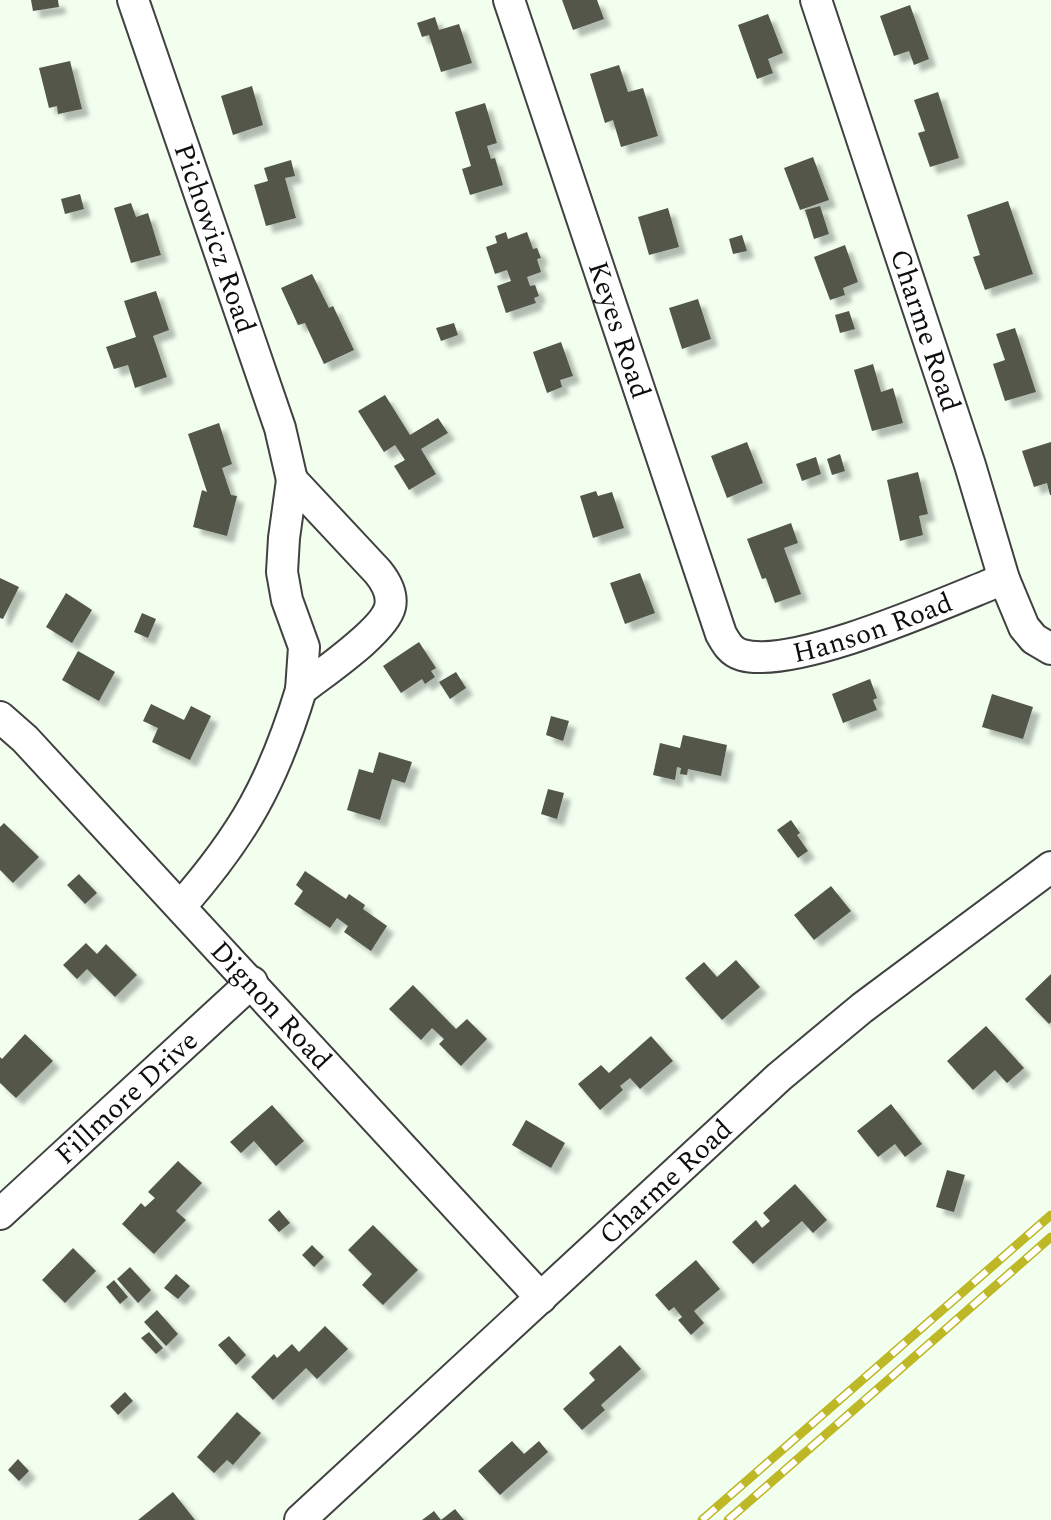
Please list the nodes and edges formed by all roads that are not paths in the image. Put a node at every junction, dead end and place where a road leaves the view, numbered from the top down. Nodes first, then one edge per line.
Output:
1 (133, 0) edge
2 (509, 0) edge
3 (816, 0) edge
4 (292, 480) junction
5 (1004, 579) junction
6 (1051, 649) edge
7 (738, 654) joint
8 (301, 690) junction
9 (0, 717) edge
10 (1051, 867) edge
11 (181, 906) junction
12 (252, 982) junction
13 (0, 1214) edge
14 (541, 1298) junction
15 (300, 1520) edge

1 - 4 street, Pichowicz Road
2 - 7 street, Keyes Road
3 - 5 street, Charme Road
4 - 8 street, Pichowicz Road
4 - 8 street
5 - 6 street, Charme Road
5 - 7 street, Hanson Road
8 - 11 street, Pichowicz Road
9 - 11 street, Dignon Road
10 - 14 street, Charme Road
11 - 12 street, Dignon Road
12 - 13 street, Fillmore Drive
12 - 14 street, Dignon Road
14 - 15 street, Charme Road

